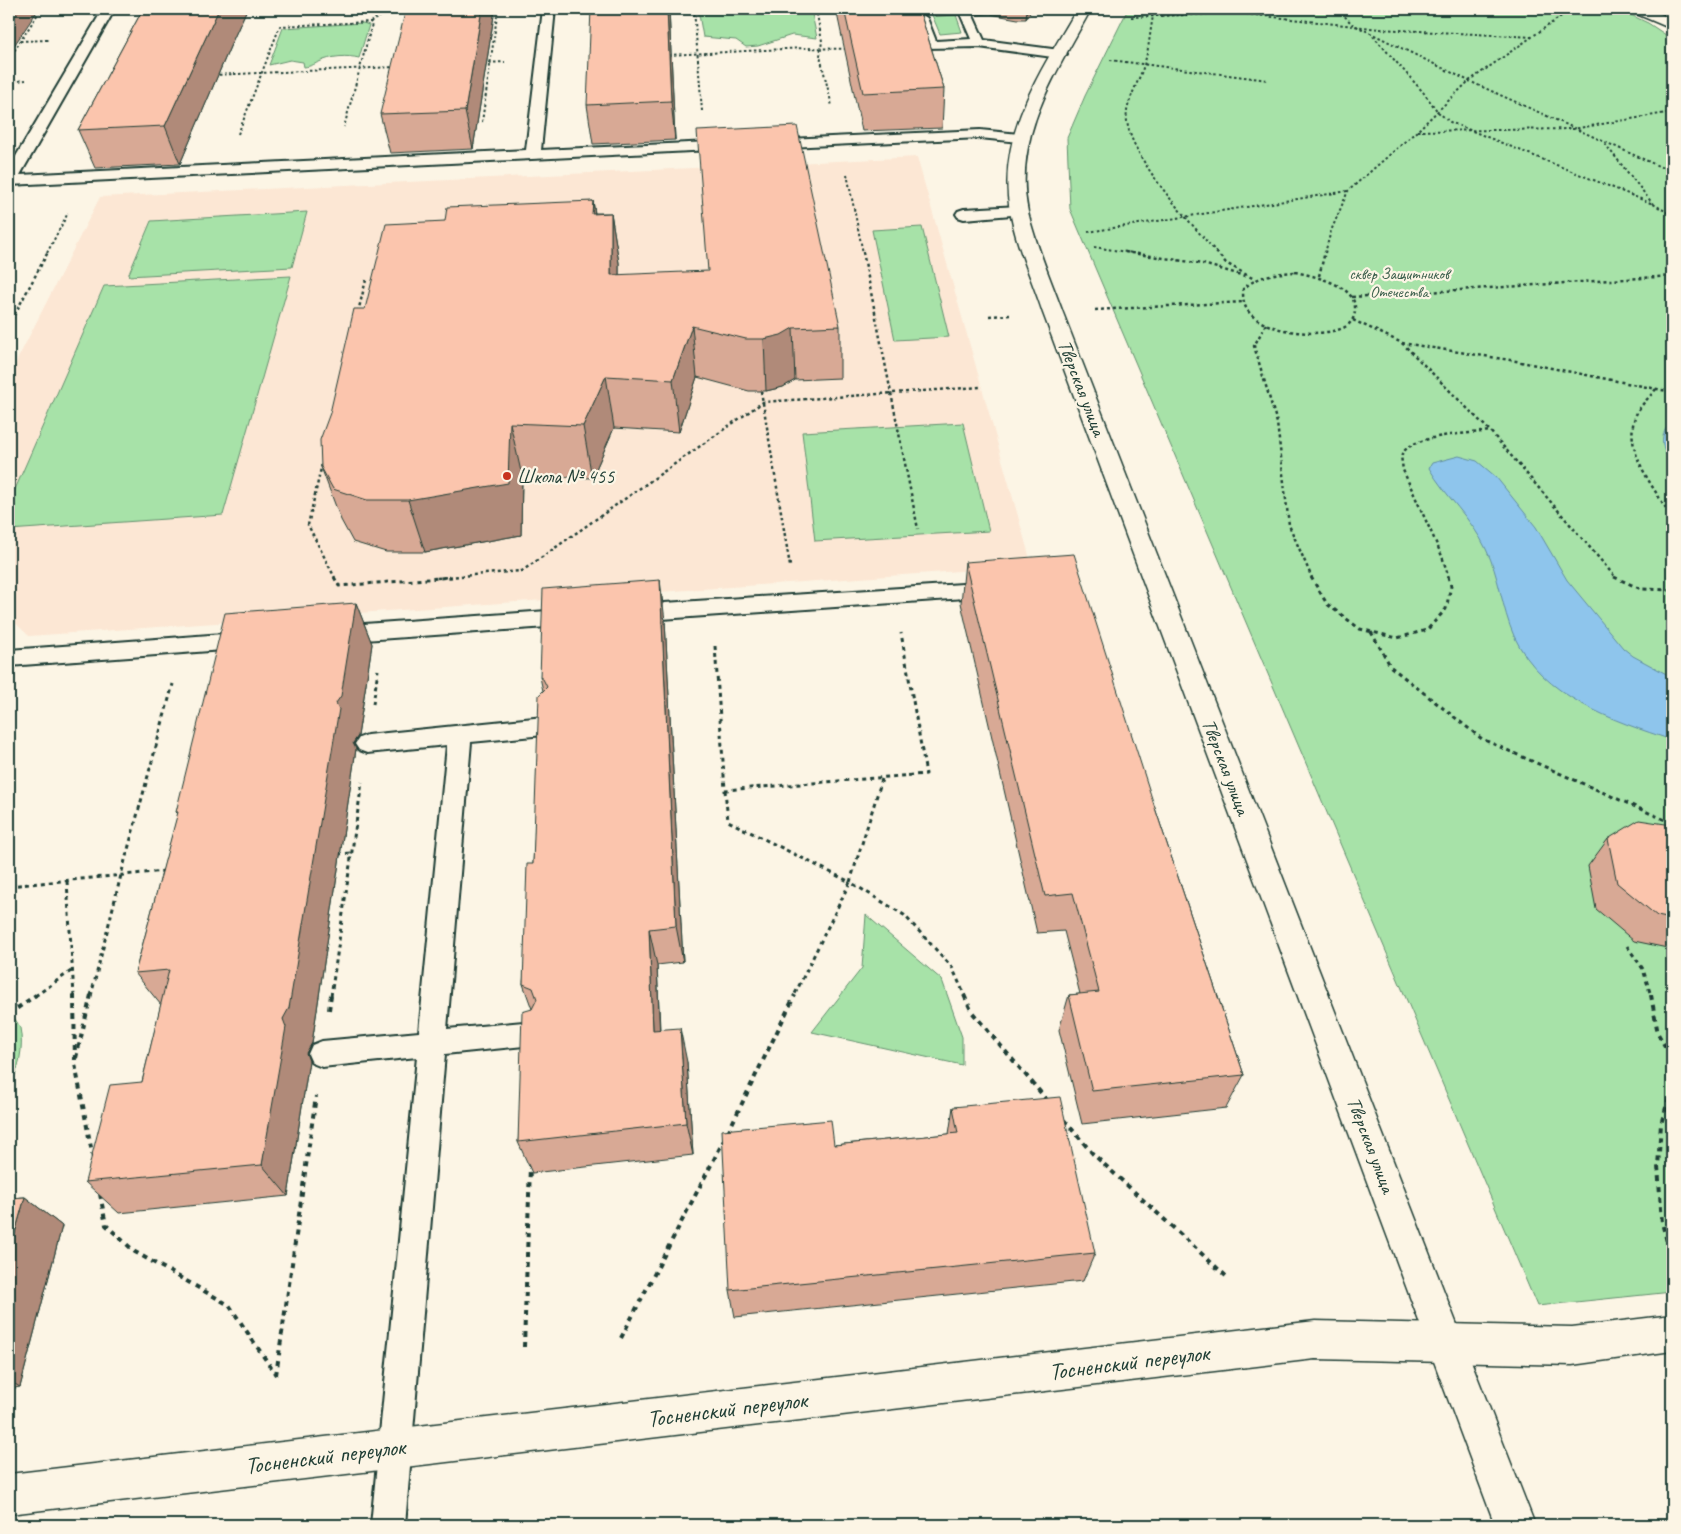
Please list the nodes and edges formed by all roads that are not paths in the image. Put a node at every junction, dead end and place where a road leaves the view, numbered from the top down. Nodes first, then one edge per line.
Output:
1 (109, 9) edge
2 (549, 9) edge
3 (964, 9) edge
4 (1084, 9) edge
5 (1637, 9) edge
6 (920, 18) edge
7 (1672, 25) edge
8 (979, 43) junction
9 (1060, 54) junction
10 (1019, 138) junction
11 (533, 155) junction
12 (9, 180) edge
13 (1019, 210) junction
14 (964, 214) dead end
15 (1014, 587) edge
16 (317, 635) edge
17 (269, 638) edge
18 (9, 658) edge
19 (544, 726) edge
20 (460, 734) junction
21 (367, 744) road end
22 (534, 1033) edge
23 (432, 1043) junction
24 (322, 1054) road end
25 (1672, 1333) edge
26 (1446, 1342) junction
27 (395, 1448) junction
28 (9, 1494) edge
29 (388, 1525) edge
30 (1515, 1525) edge

1 - 12 lane
2 - 11 lane
3 - 8 lane
4 - 9 street, Тверская улица
5 - 7 street
6 - 8 lane
8 - 9 lane
9 - 10 street, Тверская улица
10 - 11 lane
10 - 13 street, Тверская улица
11 - 12 lane
13 - 14 lane
13 - 26 street, Тверская улица
15 - 16 lane
17 - 18 lane
19 - 20 lane
20 - 21 lane
20 - 23 lane
22 - 23 lane
23 - 24 lane
23 - 27 lane
25 - 26 street, Тосненский переулок
26 - 27 street, Тосненский переулок
26 - 30 street, Тверская улица
27 - 28 street, Тосненский переулок
27 - 29 lane

